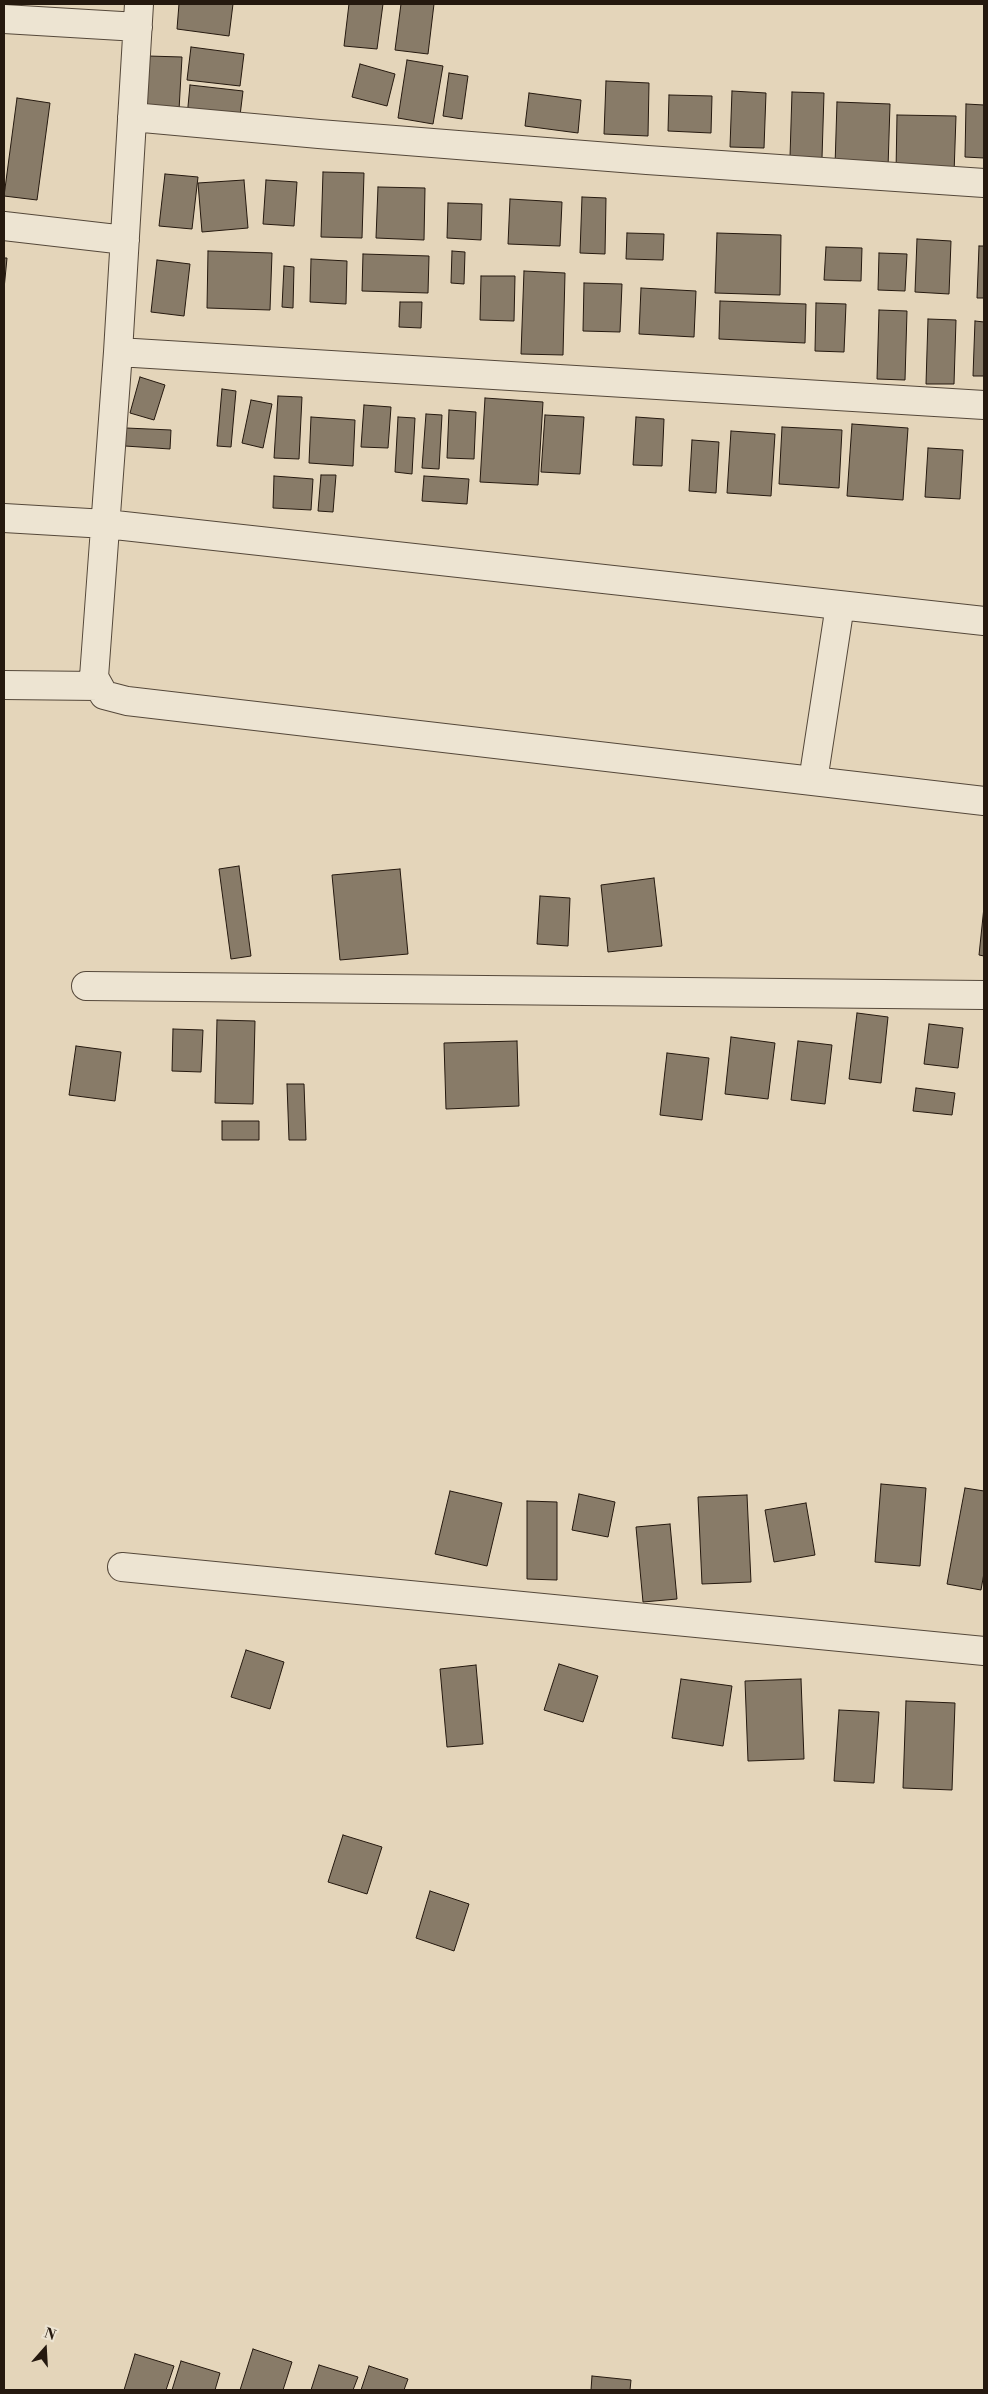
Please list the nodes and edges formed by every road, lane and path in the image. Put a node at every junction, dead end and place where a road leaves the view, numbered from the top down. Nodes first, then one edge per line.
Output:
1 (138, 15) edge
2 (4, 19) edge
3 (132, 116) junction
4 (984, 183) edge
5 (4, 226) edge
6 (125, 240) junction
7 (118, 352) junction
8 (984, 406) edge
9 (4, 518) edge
10 (106, 524) junction
11 (840, 605) junction
12 (984, 621) edge
13 (4, 685) edge
14 (98, 686) junction
15 (813, 781) junction
16 (984, 801) edge
17 (86, 986) dead end
18 (984, 995) edge
19 (122, 1567) dead end
20 (984, 1651) edge

1 - 2 street
1 - 3 street
3 - 4 street
3 - 6 street
5 - 6 street
6 - 7 street
7 - 8 street
7 - 10 street
9 - 10 street
10 - 11 street
10 - 14 street
11 - 12 street
11 - 15 street
13 - 14 street
14 - 15 street
15 - 16 street
17 - 18 street
19 - 20 street

